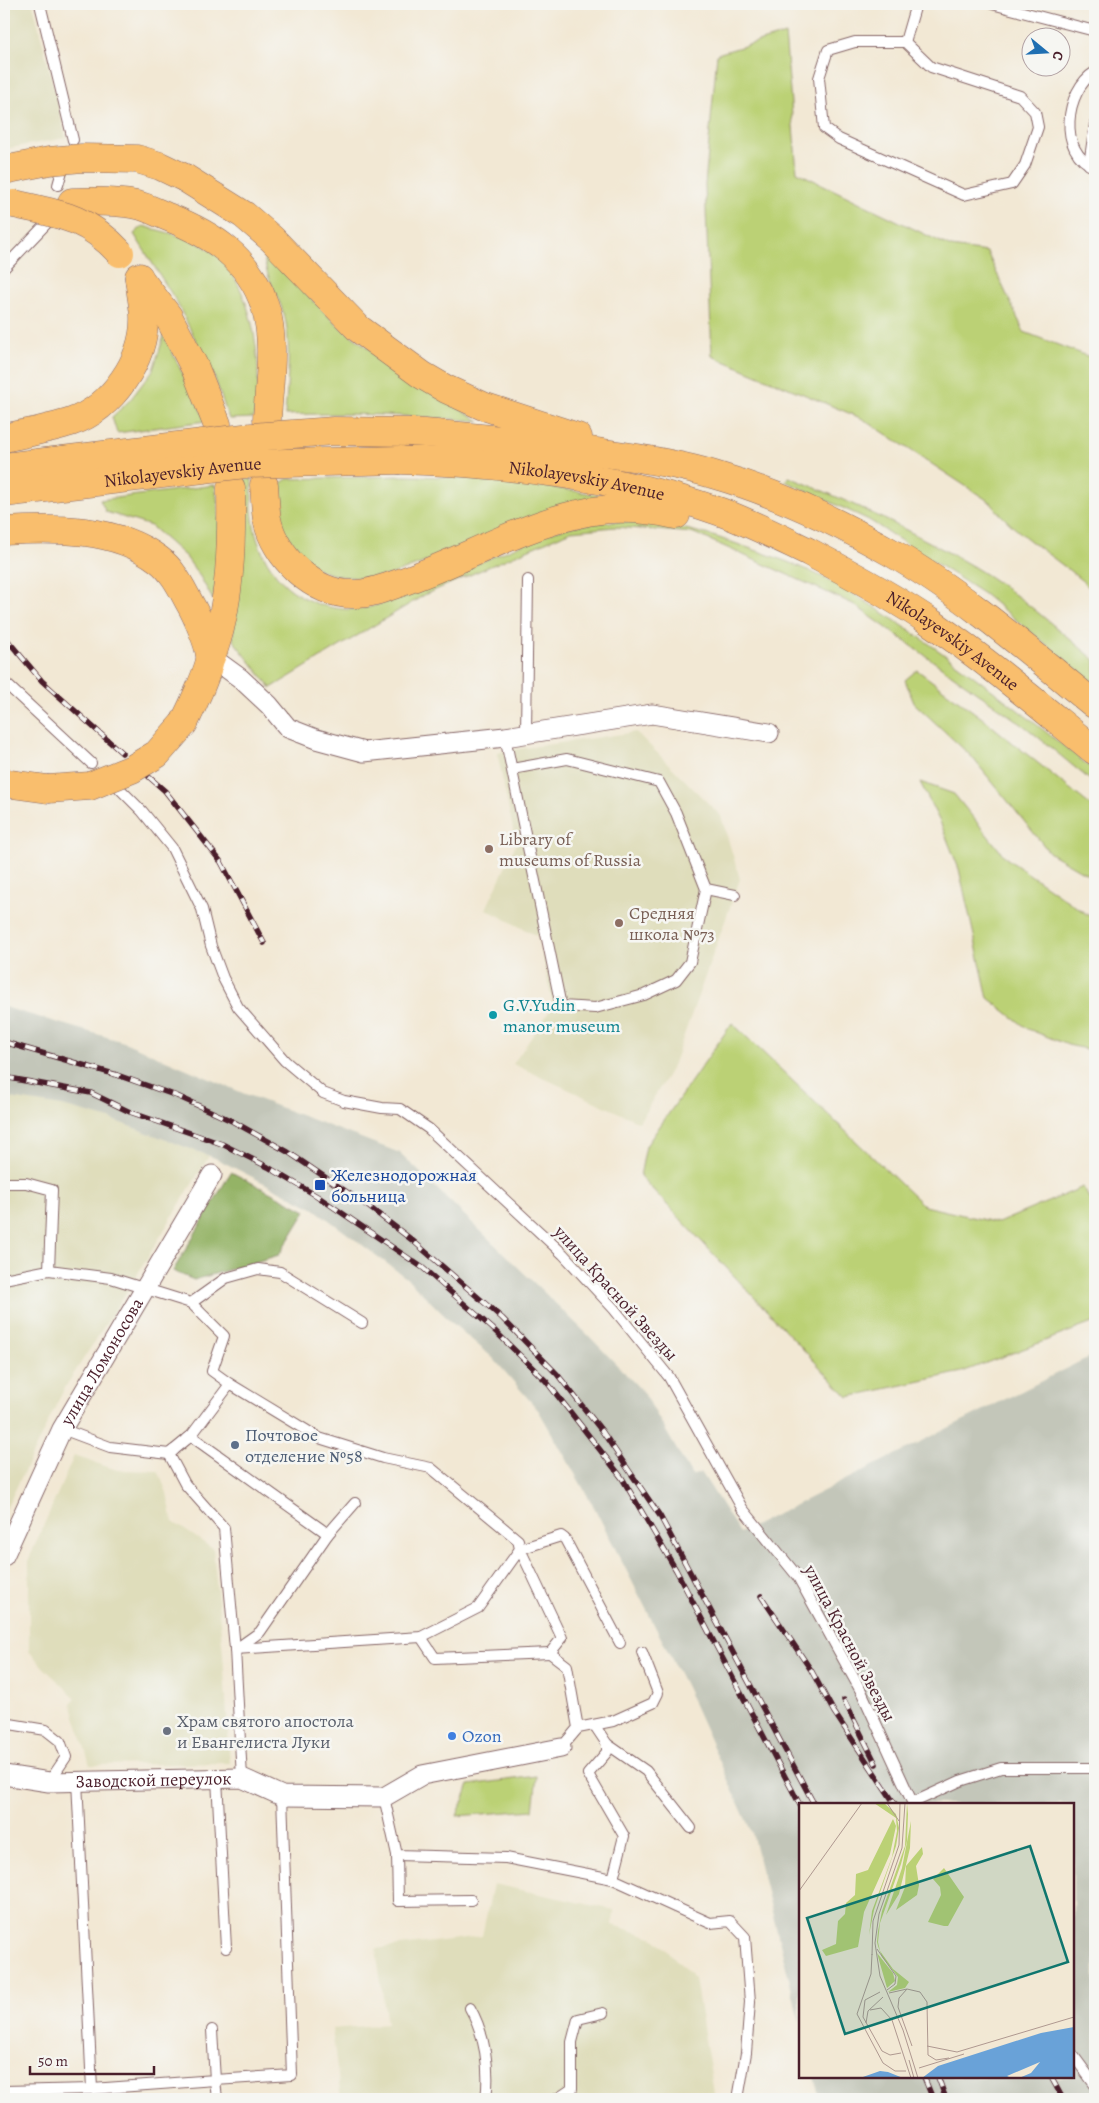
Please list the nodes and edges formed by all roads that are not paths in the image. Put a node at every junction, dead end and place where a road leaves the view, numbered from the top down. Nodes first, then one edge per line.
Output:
1 (40, 4) edge
2 (916, 4) edge
3 (992, 4) edge
4 (1095, 28) edge
5 (905, 42) junction
6 (1095, 72) edge
7 (1095, 123) edge
8 (73, 140) dead end
9 (1092, 166) edge
10 (4, 170) edge
11 (62, 171) dead end
12 (58, 185) dead end
13 (9, 205) edge
14 (46, 224) dead end
15 (4, 268) edge
16 (139, 277) junction
17 (267, 419) dead end
18 (217, 424) dead end
19 (4, 438) edge
20 (641, 458) junction
21 (4, 468) edge
22 (264, 485) dead end
23 (230, 488) dead end
24 (4, 494) edge
25 (4, 531) edge
26 (775, 535) junction
27 (528, 580) dead end
28 (211, 657) junction
29 (4, 682) edge
30 (1095, 705) edge
31 (769, 733) dead end
32 (526, 734) junction
33 (506, 737) junction
34 (1095, 751) edge
35 (91, 763) dead end
36 (512, 769) junction
37 (4, 783) edge
38 (120, 789) dead end
39 (706, 889) junction
40 (735, 895) dead end
41 (212, 1175) dead end
42 (4, 1183) edge
43 (49, 1270) junction
44 (4, 1279) edge
45 (145, 1288) junction
46 (192, 1303) junction
47 (362, 1323) dead end
48 (230, 1384) junction
49 (62, 1429) junction
50 (191, 1436) junction
51 (169, 1454) junction
52 (355, 1503) dead end
53 (328, 1534) junction
54 (520, 1550) junction
55 (4, 1556) edge
56 (421, 1637) junction
57 (620, 1643) dead end
58 (235, 1649) junction
59 (642, 1652) dead end
60 (550, 1653) junction
61 (4, 1724) edge
62 (595, 1726) junction
63 (578, 1728) junction
64 (607, 1744) junction
65 (561, 1748) joint
66 (1095, 1768) edge
67 (4, 1775) edge
68 (242, 1778) junction
69 (216, 1779) junction
70 (78, 1781) junction
71 (49, 1782) junction
72 (282, 1796) junction
73 (384, 1797) junction
74 (912, 1803) edge
75 (914, 1803) edge
76 (691, 1828) dead end
77 (397, 1855) junction
78 (613, 1879) junction
79 (471, 1900) dead end
80 (226, 1948) dead end
81 (470, 2008) dead end
82 (603, 2013) dead end
83 (212, 2030) dead end
84 (1074, 2056) edge
85 (215, 2080) junction
86 (1095, 2085) edge
87 (92, 2088) junction
88 (4, 2091) edge
89 (217, 2099) edge
90 (486, 2099) edge
91 (557, 2099) edge
92 (738, 2099) edge

1 - 8 lane
2 - 5 lane
3 - 4 lane
5 - 5 lane
6 - 9 lane
7 - 9 lane
10 - 20 main road, bridge
11 - 12 lane
13 - 16 main road, bridge
13 - 17 main road, bridge
14 - 15 lane
16 - 18 main road
16 - 19 main road
20 - 21 main road, Nikolayevskiy Avenue, bridge
20 - 30 main road, Nikolayevskiy Avenue
22 - 26 main road
23 - 28 main road
24 - 26 main road, Nikolayevskiy Avenue, bridge
25 - 28 main road
26 - 34 main road, Nikolayevskiy Avenue
27 - 32 lane
28 - 33 street
28 - 37 main road, bridge
29 - 35 lane
31 - 32 street
32 - 33 street
33 - 36 lane
36 - 39 lane
36 - 39 lane
38 - 74 lane, улица Красной Звезды
39 - 40 lane
41 - 45 street, улица Ломоносова
42 - 43 lane
43 - 44 lane
43 - 45 lane
45 - 46 lane
45 - 49 street, улица Ломоносова
46 - 47 lane
46 - 48 lane
48 - 50 lane
48 - 54 lane
49 - 51 lane
49 - 55 street, улица Ломоносова
50 - 51 lane
50 - 53 lane
51 - 58 lane
52 - 53 lane
53 - 58 lane
54 - 56 lane
54 - 57 lane
54 - 60 lane
56 - 58 lane
56 - 60 lane
58 - 68 lane
59 - 62 lane
60 - 63 lane
61 - 71 lane
62 - 63 lane
62 - 64 lane
63 - 65 lane
64 - 76 lane
64 - 78 lane
65 - 73 street
66 - 75 lane
67 - 71 street, Заводской переулок
68 - 69 street, Заводской переулок
68 - 72 street, Заводской переулок
69 - 70 street, Заводской переулок
69 - 80 lane
70 - 71 street, Заводской переулок
70 - 87 lane
72 - 73 street, Заводской переулок
72 - 85 lane
73 - 77 lane
77 - 78 lane
77 - 79 lane
78 - 92 lane
81 - 90 lane
82 - 91 lane
83 - 85 lane
84 - 86 lane
85 - 87 lane
85 - 89 lane
87 - 88 lane

